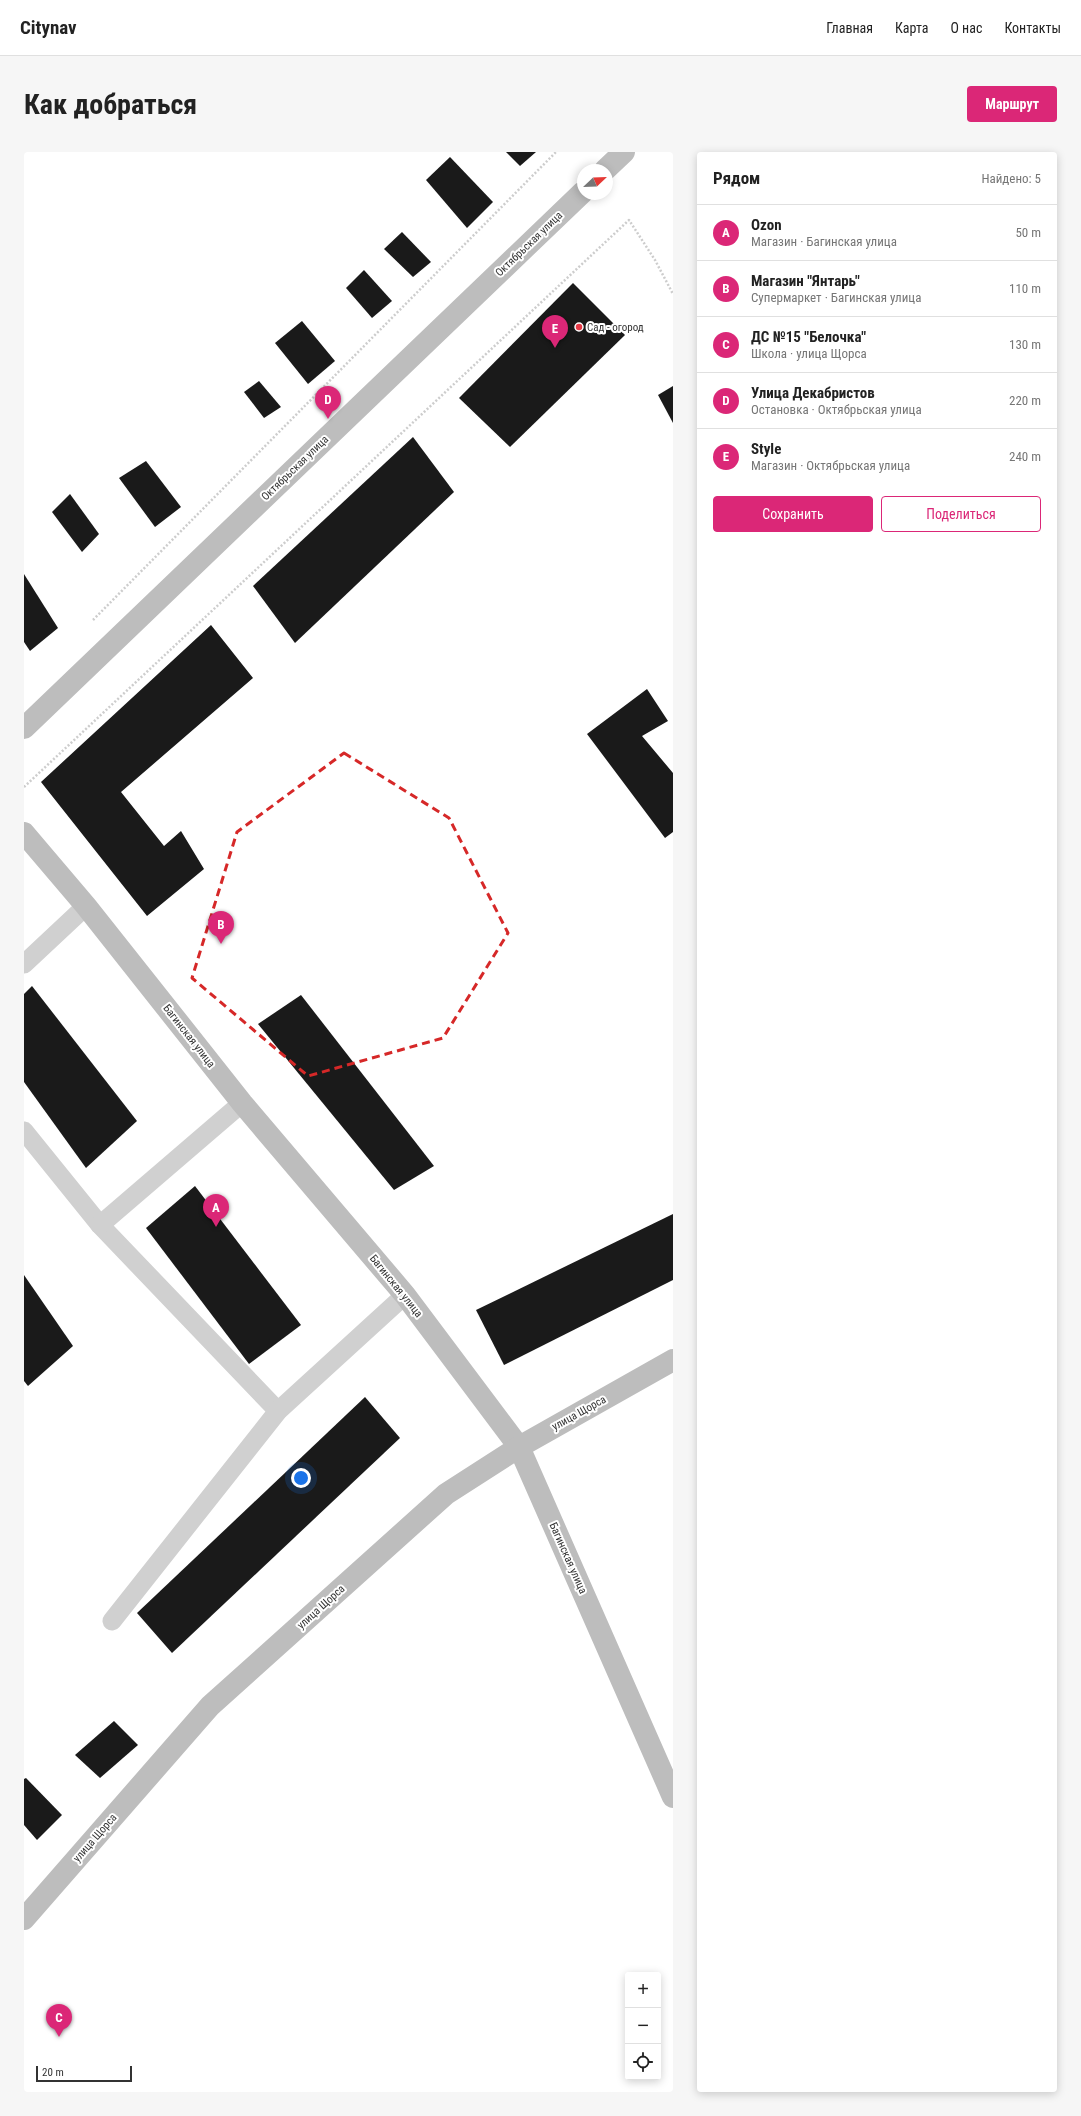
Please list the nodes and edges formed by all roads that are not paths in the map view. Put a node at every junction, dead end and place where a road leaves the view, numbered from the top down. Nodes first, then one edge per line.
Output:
1 (624, 152) edge
2 (612, 164) edge
3 (577, 198) edge
4 (24, 728) edge
5 (24, 833) edge
6 (86, 906) junction
7 (24, 964) edge
8 (242, 1103) junction
9 (24, 1131) edge
10 (100, 1225) junction
11 (405, 1295) junction
12 (673, 1360) edge
13 (278, 1411) junction
14 (519, 1447) junction
15 (112, 1621) dead end
16 (673, 1797) edge
17 (24, 1919) edge

1 - 2 street
3 - 4 street, Октябрьская улица
5 - 6 street, Багинская улица
6 - 7 lane
6 - 8 street, Багинская улица
8 - 10 lane
8 - 11 street, Багинская улица
9 - 10 lane
10 - 13 lane
11 - 13 lane
11 - 14 street, Багинская улица
12 - 14 street, улица Щорса
13 - 15 lane
14 - 16 street, Багинская улица
14 - 17 street, улица Щорса

